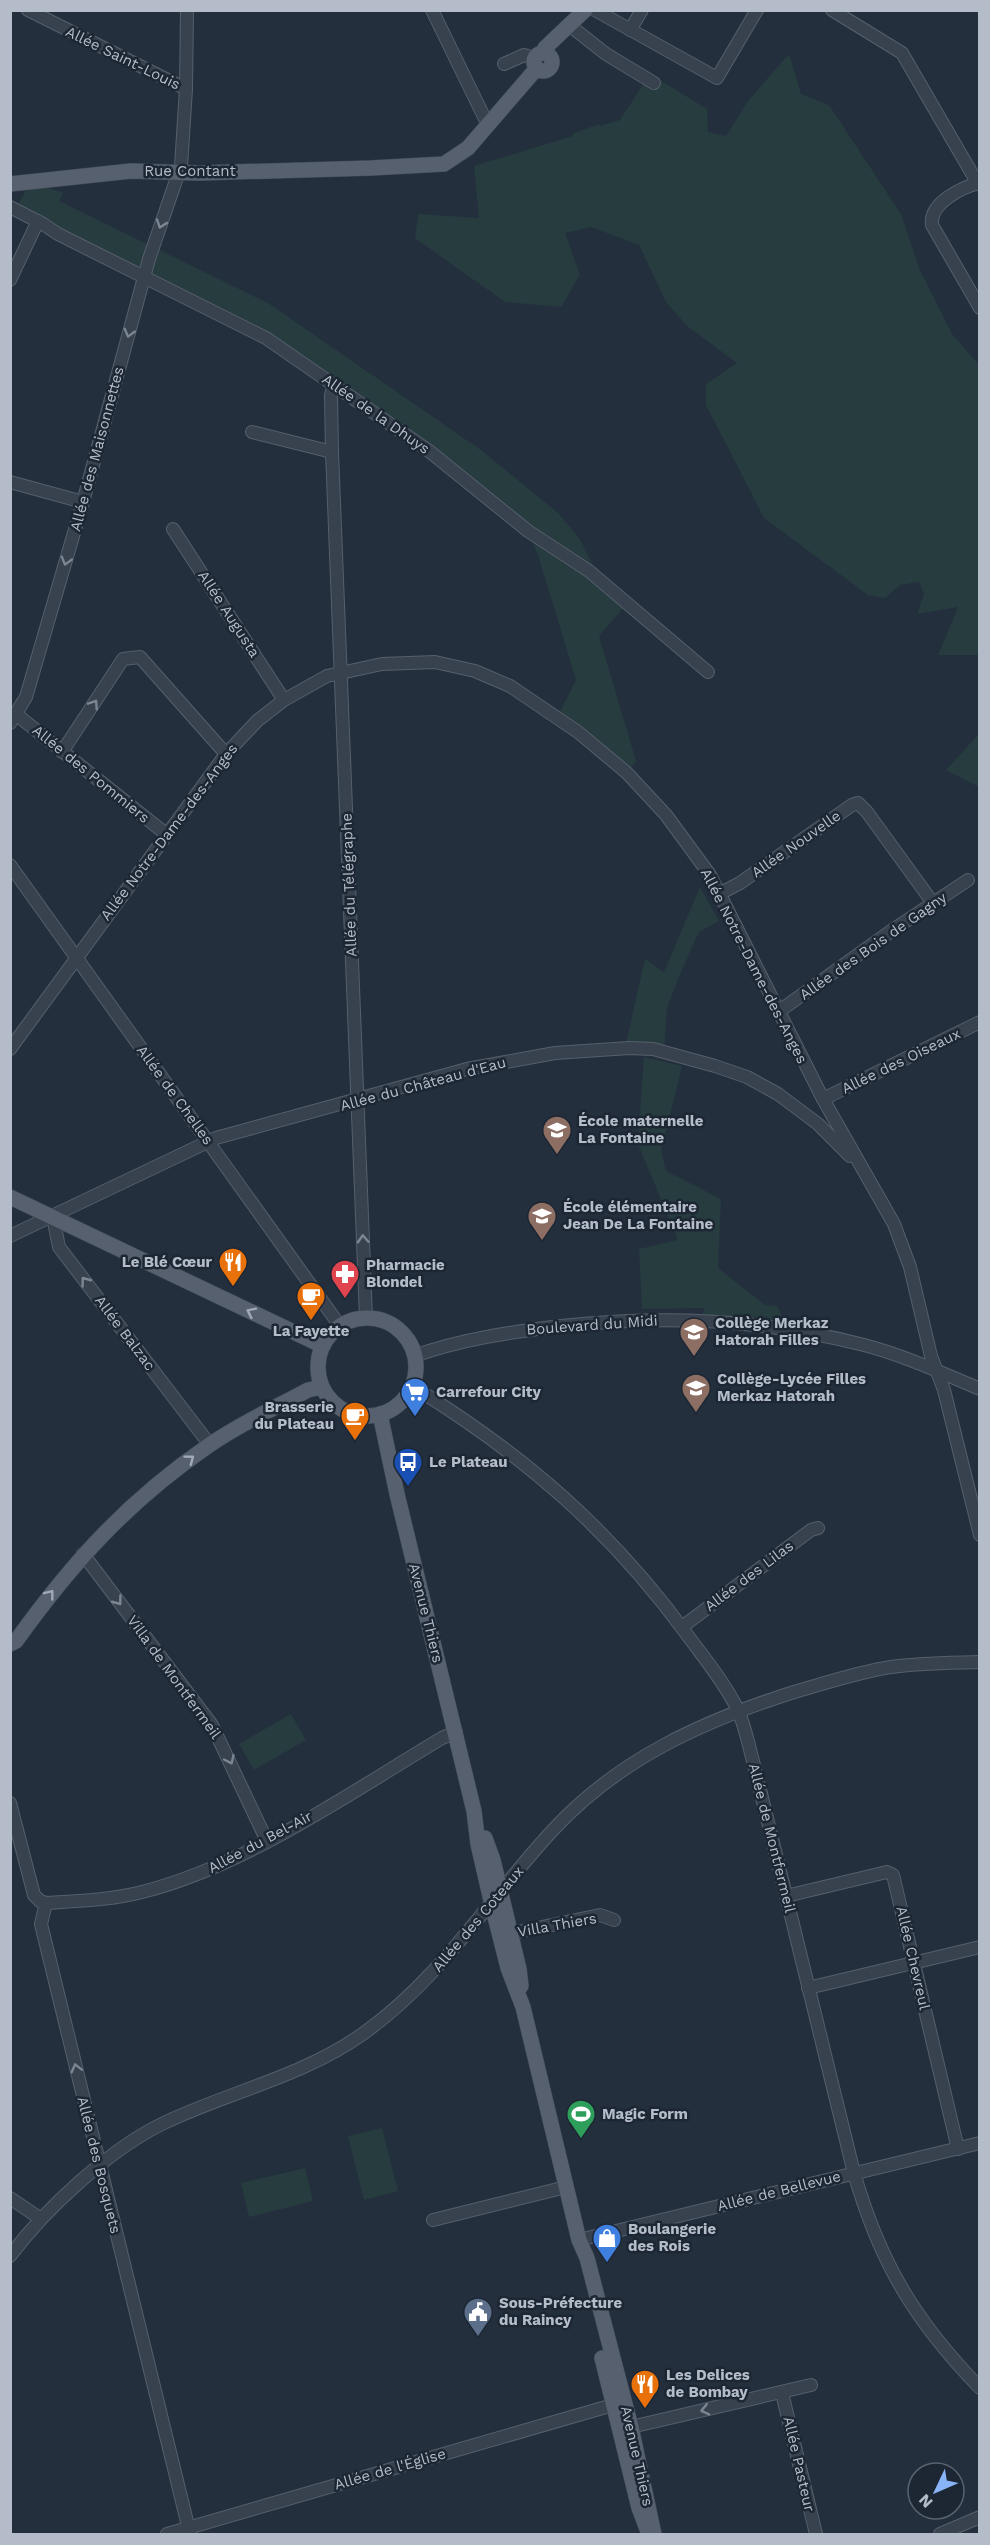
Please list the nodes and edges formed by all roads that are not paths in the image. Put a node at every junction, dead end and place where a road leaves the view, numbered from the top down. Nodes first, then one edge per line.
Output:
1 (28, 10) edge
2 (187, 10) edge
3 (432, 10) edge
4 (642, 10) edge
5 (757, 10) edge
6 (832, 10) edge
7 (592, 11) edge
8 (573, 28) junction
9 (630, 30) junction
10 (542, 60) junction
11 (504, 64) dead end
12 (654, 83) dead end
13 (186, 89) junction
14 (517, 92) junction
15 (487, 123) junction
16 (371, 168) junction
17 (179, 173) junction
18 (979, 183) edge
19 (10, 184) edge
20 (10, 207) edge
21 (38, 221) junction
22 (145, 276) junction
23 (10, 280) edge
24 (980, 308) edge
25 (334, 384) junction
26 (252, 432) dead end
27 (332, 452) junction
28 (10, 482) edge
29 (83, 502) junction
30 (173, 529) dead end
31 (708, 672) dead end
32 (342, 673) junction
33 (284, 700) junction
34 (14, 719) edge
35 (62, 752) junction
36 (226, 754) junction
37 (166, 834) junction
38 (10, 865) edge
39 (968, 880) dead end
40 (719, 894) junction
41 (933, 903) junction
42 (77, 957) junction
43 (778, 1012) junction
44 (980, 1022) edge
45 (13, 1041) edge
46 (823, 1099) junction
47 (357, 1101) junction
48 (208, 1141) junction
49 (862, 1167) junction
50 (10, 1197) edge
51 (53, 1217) junction
52 (10, 1236) edge
53 (366, 1318) junction
54 (340, 1326) junction
55 (322, 1346) junction
56 (414, 1356) junction
57 (938, 1372) junction
58 (412, 1386) junction
59 (322, 1387) junction
60 (980, 1389) edge
61 (380, 1414) junction
62 (210, 1445) junction
63 (818, 1528) dead end
64 (980, 1535) edge
65 (83, 1554) junction
66 (682, 1627) junction
67 (12, 1645) edge
68 (980, 1662) edge
69 (738, 1710) junction
70 (456, 1732) junction
71 (10, 1803) edge
72 (267, 1841) junction
73 (786, 1896) junction
74 (496, 1898) junction
75 (46, 1903) junction
76 (614, 1920) dead end
77 (505, 1934) junction
78 (980, 1947) edge
79 (914, 1962) junction
80 (808, 1988) junction
81 (980, 2143) edge
82 (958, 2149) junction
83 (99, 2166) junction
84 (854, 2173) junction
85 (566, 2187) junction
86 (10, 2198) edge
87 (41, 2219) junction
88 (433, 2220) dead end
89 (579, 2240) junction
90 (10, 2256) edge
91 (811, 2385) dead end
92 (980, 2388) edge
93 (782, 2392) junction
94 (613, 2405) junction
95 (631, 2427) junction
96 (647, 2494) junction
97 (980, 2517) edge
98 (190, 2532) edge
99 (167, 2535) edge
100 (649, 2535) edge
101 (654, 2535) edge
102 (816, 2535) edge
103 (940, 2535) edge

1 - 13 street, Allée Saint-Louis
2 - 13 street, Allée des Maisonnettes
3 - 15 street
4 - 9 street
5 - 9 street
6 - 18 street
7 - 8 main road, Rue Contant
7 - 9 street
7 - 10 main road, Rue Contant
8 - 10 main road, Rue Contant
8 - 12 street
10 - 11 street
10 - 14 main road, Rue Contant
13 - 17 street, Allée des Maisonnettes
14 - 15 main road, Rue Contant
14 - 16 main road, Rue Contant
15 - 16 main road, Rue Contant
16 - 17 main road, Rue Contant
17 - 19 main road, Rue Contant
17 -> 22 street, Allée des Maisonnettes
18 - 24 street
20 - 21 street, Allée de la Dhuys
21 - 22 street, Allée de la Dhuys
21 - 23 street
22 - 25 street, Allée de la Dhuys
22 -> 29 street, Allée des Maisonnettes
25 - 27 street, Allée du Télégraphe
25 - 31 street, Allée de la Dhuys
26 - 27 street
27 - 32 street, Allée du Télégraphe
28 - 29 street
29 -> 34 street, Allée des Maisonnettes
30 - 33 street, Allée Augusta
32 - 33 street, Allée Notre-Dame-des-Anges
32 - 40 street, Allée Notre-Dame-des-Anges
32 - 47 street, Allée du Télégraphe
33 - 36 street, Allée Notre-Dame-des-Anges
34 - 35 street, Allée des Pommiers
35 -> 36 street
35 - 37 street, Allée des Pommiers
36 - 37 street, Allée Notre-Dame-des-Anges
37 - 42 street, Allée Notre-Dame-des-Anges
38 - 42 street, Allée de Chelles
39 - 41 street, Allée des Bois de Gagny
40 - 41 street, Allée Nouvelle
40 - 43 street, Allée Notre-Dame-des-Anges
41 - 43 street, Allée des Bois de Gagny
42 - 45 street, Allée Notre-Dame-des-Anges
42 - 48 street, Allée de Chelles
43 - 46 street, Allée Notre-Dame-des-Anges
44 - 46 street, Allée des Oiseaux
46 - 49 street, Allée Notre-Dame-des-Anges
47 - 48 street, Allée du Château d'Eau
47 - 49 street, Allée du Château d'Eau
53 -> 47 street, Allée du Télégraphe
48 - 51 street, Allée du Château d'Eau
48 - 54 street, Allée de Chelles
49 - 57 street, Allée Notre-Dame-des-Anges
50 - 51 main road
51 - 52 street, Allée du Château d'Eau
55 -> 51 main road
62 -> 51 street, Allée Balzac
53 - 54 main road
53 - 56 main road
54 - 55 main road
55 - 59 main road
56 - 57 street, Boulevard du Midi
56 - 58 main road
57 - 60 street, Boulevard du Midi
57 - 64 street, Allée Notre-Dame-des-Anges
58 - 61 main road
58 - 66 street, Allée de Montfermeil
59 - 61 main road
59 - 62 main road
61 - 70 main road, Avenue Thiers
65 -> 62 main road
63 - 66 street, Allée des Lilas
67 -> 65 main road
65 -> 72 street, Villa de Montfermeil
66 - 69 street, Allée de Montfermeil
68 - 69 street, Allée des Coteaux
69 - 73 street, Allée de Montfermeil
69 - 74 street, Allée des Coteaux
70 - 72 street, Allée du Bel-Air
70 - 74 main road, Avenue Thiers
71 - 75 street
72 - 75 street, Allée du Bel-Air
73 - 79 street, Allée Chevreul
73 - 80 street, Allée de Montfermeil
74 - 77 main road, Avenue Thiers
74 - 83 street, Allée des Coteaux
83 -> 75 street, Allée des Bosquets
76 - 77 street, Villa Thiers
77 - 85 main road, Avenue Thiers
78 - 79 street
79 - 80 street
79 - 82 street, Allée Chevreul
80 - 84 street, Allée de Montfermeil
81 - 82 street, Allée de Bellevue
82 - 84 street, Allée de Bellevue
83 - 87 street, Allée des Coteaux
83 - 98 street, Allée des Bosquets
84 - 89 street, Allée de Bellevue
84 - 92 street, Allée de Montfermeil
85 - 88 street
85 - 89 main road, Avenue Thiers
86 - 87 street
87 - 90 street, Allée des Coteaux
89 - 94 main road, Avenue Thiers
89 - 95 main road, Avenue Thiers
91 - 93 street
93 -> 95 street
93 - 102 street, Allée Pasteur
94 - 96 street
94 - 98 street, Allée de l'Église
94 - 100 main road, Avenue Thiers
95 - 96 main road, Avenue Thiers
96 - 101 main road, Avenue Thiers
97 - 103 street
98 - 99 street, Allée de l'Église

